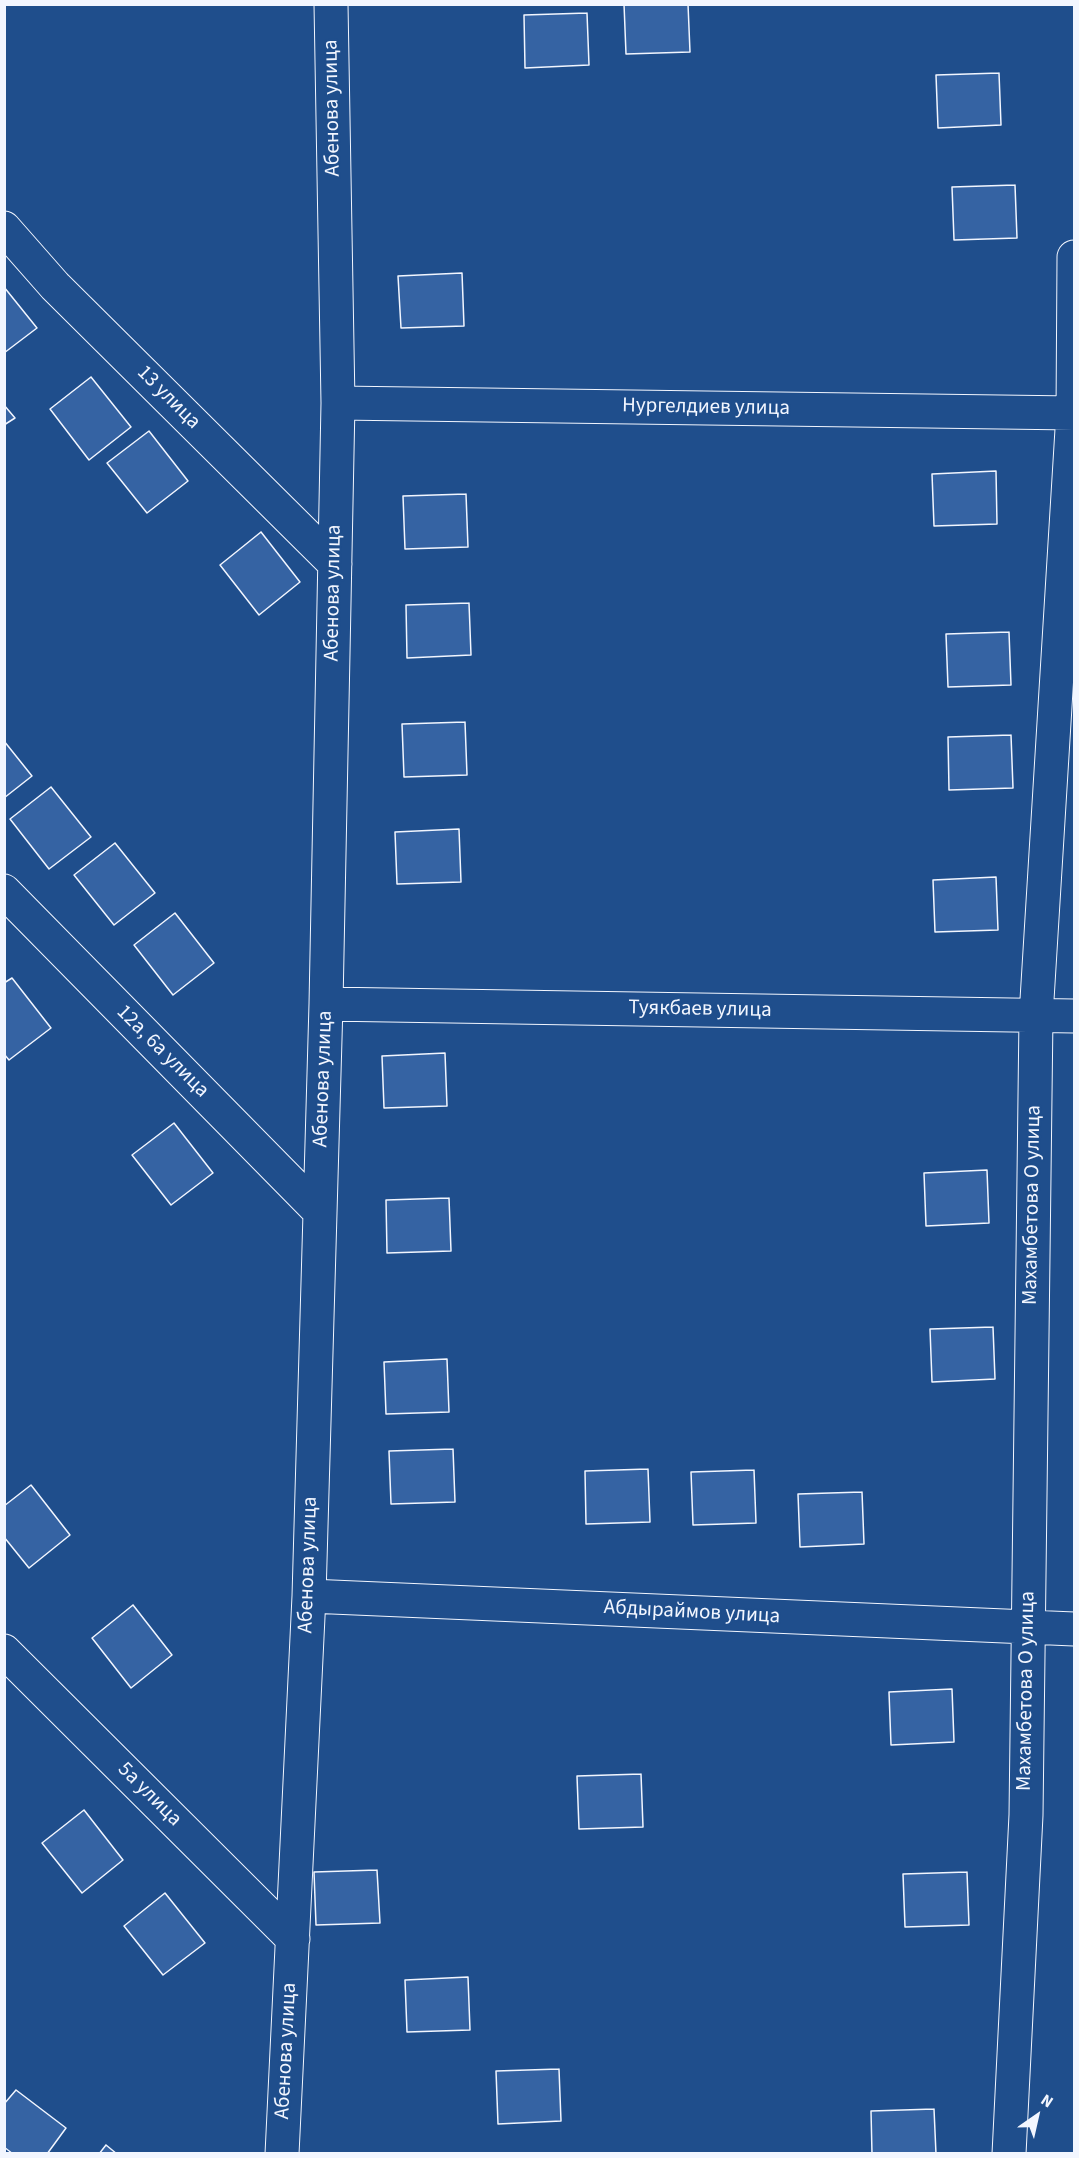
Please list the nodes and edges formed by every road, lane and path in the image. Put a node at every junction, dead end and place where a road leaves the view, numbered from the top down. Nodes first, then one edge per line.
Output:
1 (331, 4) edge
2 (4, 228) edge
3 (1074, 257) edge
4 (338, 404) junction
5 (1074, 413) edge
6 (335, 564) junction
7 (4, 891) edge
8 (326, 1004) junction
9 (1036, 1016) junction
10 (1074, 1016) edge
11 (320, 1212) junction
12 (309, 1596) junction
13 (1028, 1628) junction
14 (1074, 1629) edge
15 (4, 1651) edge
16 (293, 1939) junction
17 (282, 2154) edge
18 (1009, 2154) edge

1 - 4 street, Абенова улица
2 - 6 street, 13 улица
3 - 5 street, Махамбетова О улица
4 - 5 street, Нургелдиев улица
4 - 6 street, Абенова улица
5 - 9 street, Махамбетова О улица
6 - 8 street, Абенова улица
7 - 11 street, 12а, 6а улица
8 - 9 street, Туякбаев улица
8 - 11 street, Абенова улица
9 - 10 street, Туякбаев улица
9 - 13 street, Махамбетова О улица
11 - 12 street, Абенова улица
12 - 13 street, Абдыраймов улица
12 - 16 street, Абенова улица
13 - 14 street, Абдыраймов улица
13 - 18 street, Махамбетова О улица
15 - 16 street, 5а улица
16 - 17 street, Абенова улица

